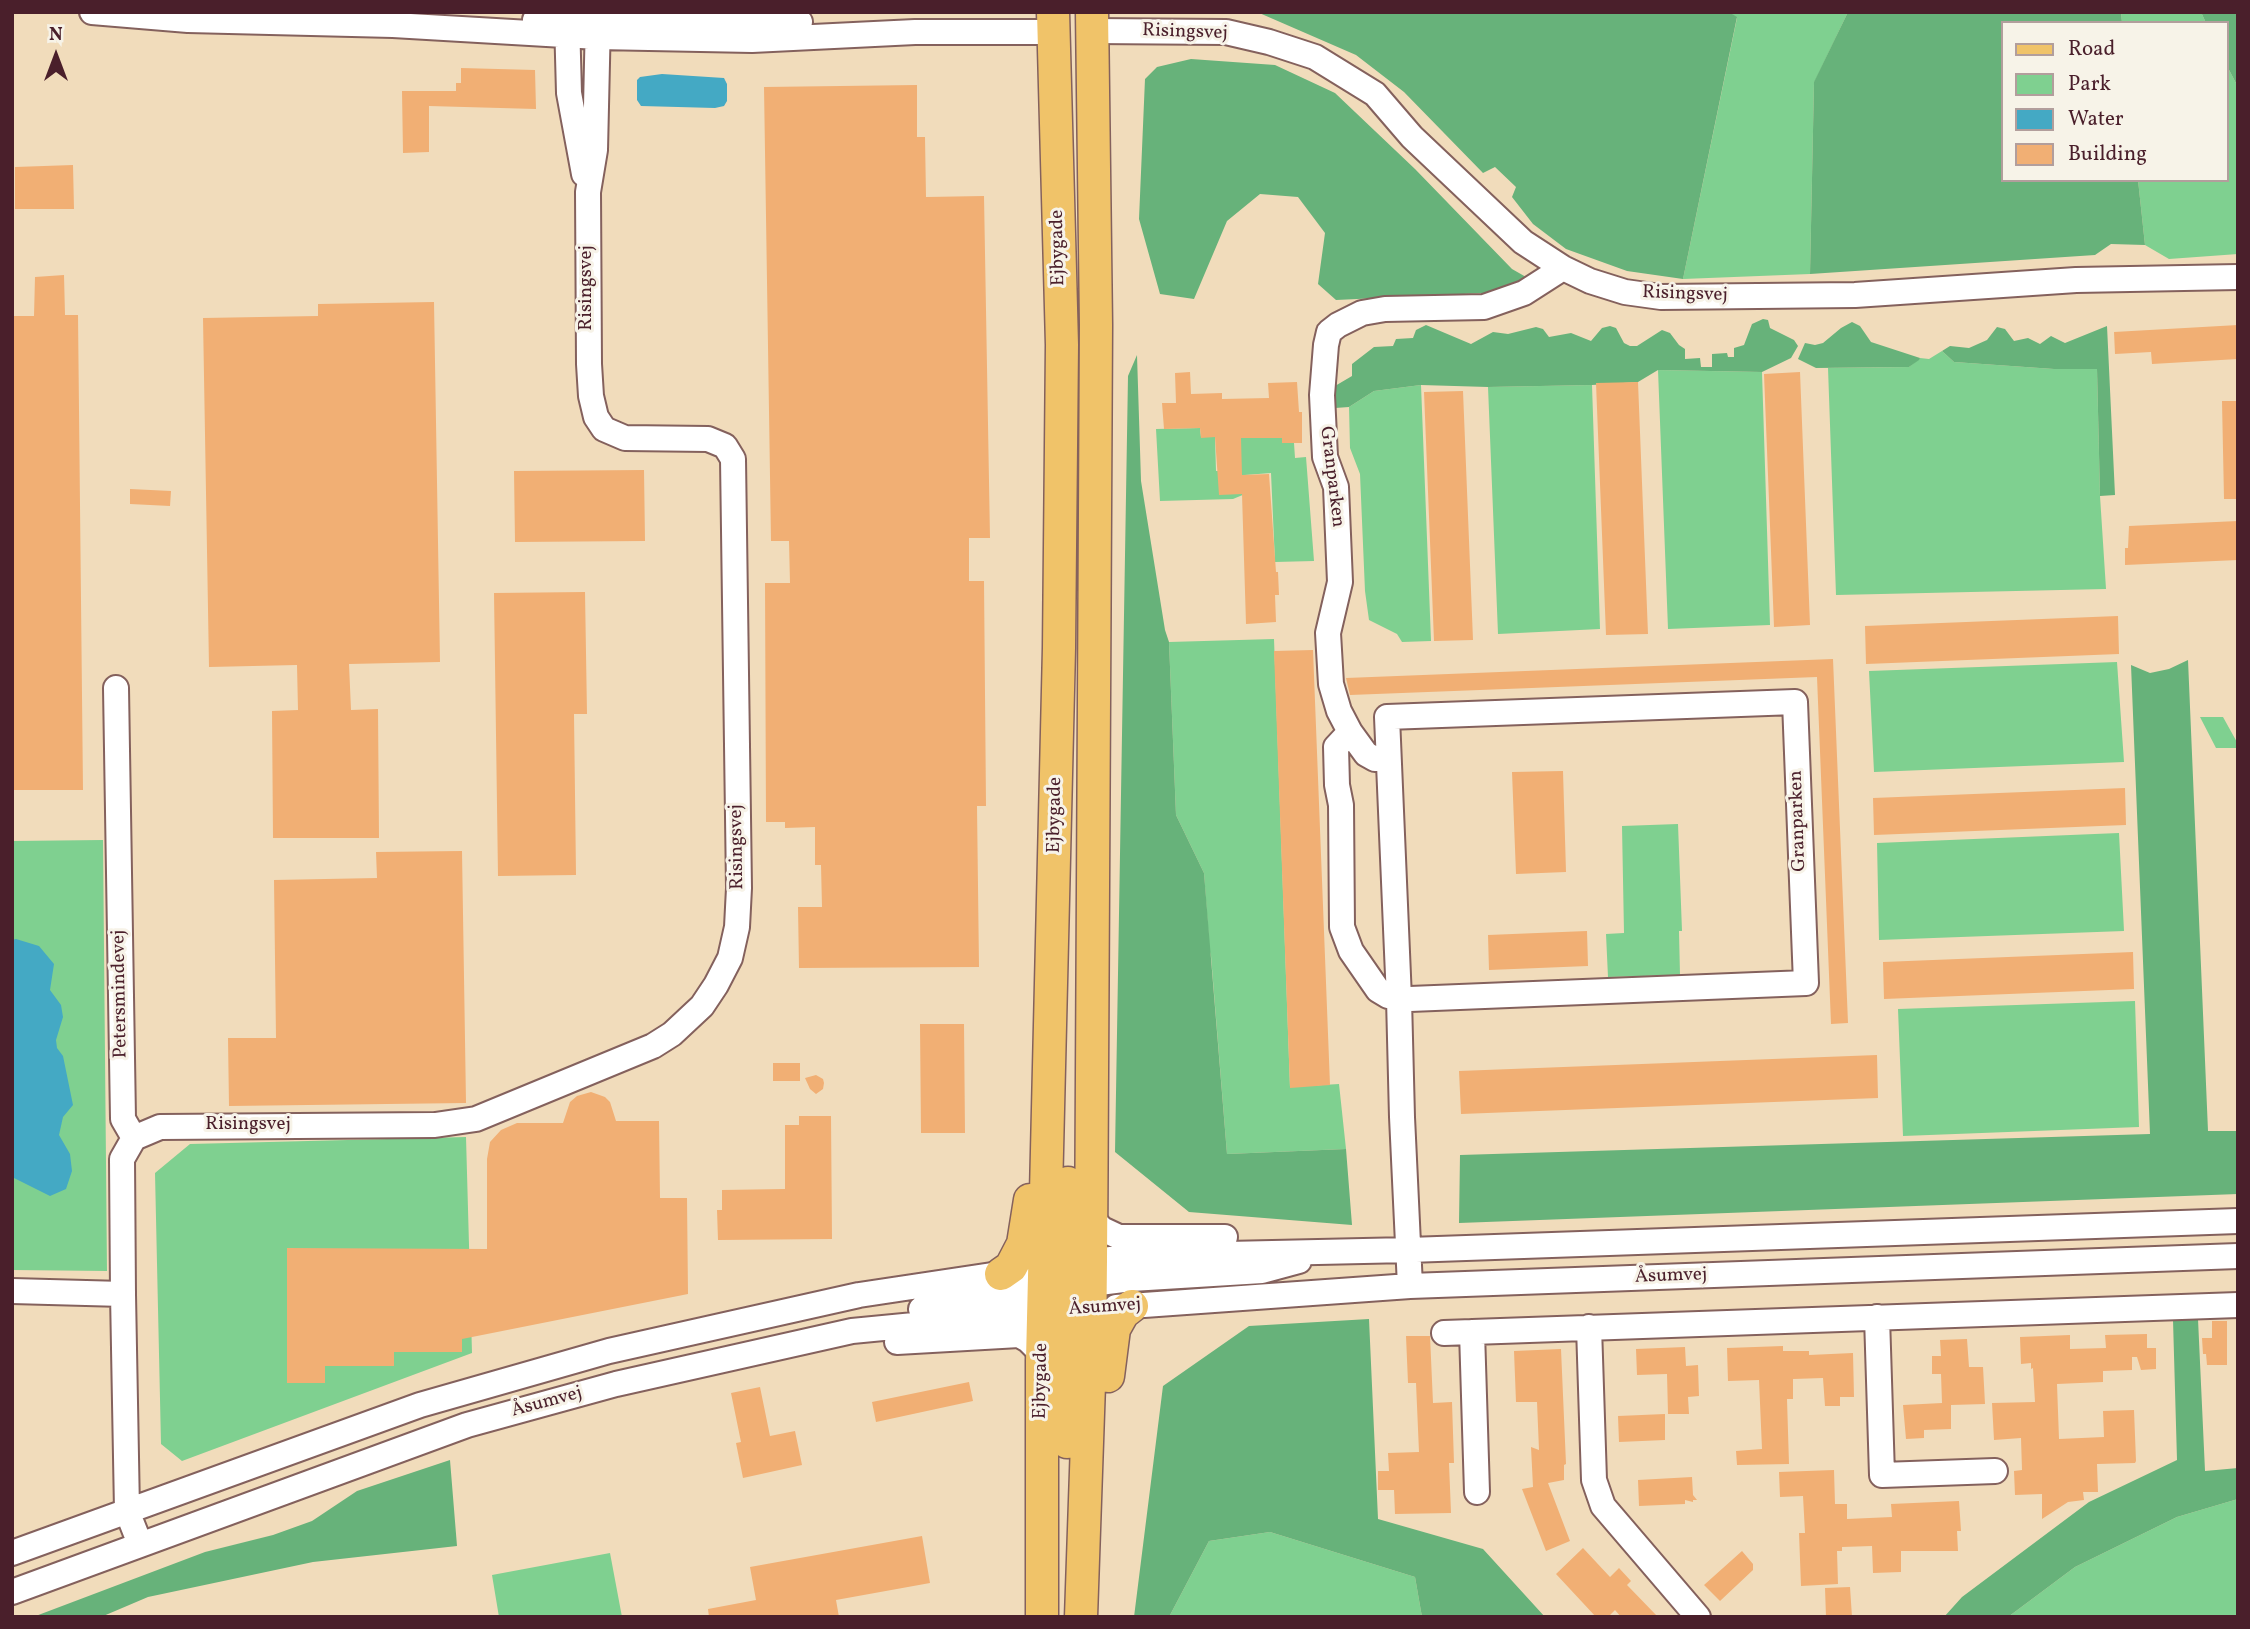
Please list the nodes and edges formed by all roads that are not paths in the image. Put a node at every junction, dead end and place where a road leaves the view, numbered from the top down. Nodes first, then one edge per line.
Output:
1 (92, 12) edge
2 (1073, 20) edge
3 (915, 22) edge
4 (567, 27) junction
5 (598, 28) junction
6 (588, 192) junction
7 (1563, 268) junction
8 (2238, 277) edge
9 (117, 688) dead end
10 (1350, 732) junction
11 (1388, 758) junction
12 (1054, 921) junction
13 (1399, 999) junction
14 (1049, 1110) junction
15 (134, 1138) junction
16 (1091, 1218) junction
17 (2238, 1221) edge
18 (1409, 1250) junction
19 (1326, 1253) junction
20 (2238, 1256) edge
21 (1000, 1274) junction
22 (1410, 1286) junction
23 (1068, 1287) junction
24 (12, 1291) edge
25 (123, 1294) junction
26 (2238, 1305) edge
27 (1132, 1306) junction
28 (1877, 1317) junction
29 (1589, 1328) junction
30 (852, 1331) junction
31 (1472, 1332) junction
32 (1444, 1333) dead end
33 (1042, 1360) junction
34 (1996, 1471) dead end
35 (1478, 1492) dead end
36 (127, 1511) junction
37 (140, 1544) junction
38 (12, 1553) edge
39 (12, 1592) edge
40 (1082, 1603) edge
41 (1042, 1617) edge
42 (1698, 1617) edge

1 - 4 street, Risingsvej
2 - 3 street, Risingsvej
2 - 7 street, Risingsvej
2 - 12 main road, Ejbygade
2 - 16 main road, Ejbygade
3 - 5 street, Risingsvej
4 - 5 street, Risingsvej
4 - 6 street, Risingsvej
5 - 6 street, Risingsvej
6 - 15 street, Risingsvej
7 - 8 street, Risingsvej
7 - 10 street, Granparken
9 - 15 street, Petersmindevej
10 - 11 street, Granparken
10 - 13 street
11 - 13 street, Granparken
11 - 13 street, Granparken
12 - 14 main road, Ejbygade
12 - 23 main road
13 - 18 street, Granparken
14 - 21 main road
14 - 23 main road, Ejbygade
15 - 25 street
16 - 19 street
16 - 23 main road, Ejbygade
17 - 18 street, Åsumvej
18 - 19 street, Åsumvej
18 - 22 street, Granparken
19 - 23 street
20 - 22 street, Åsumvej
21 - 23 street, Åsumvej
21 - 36 street, Åsumvej
22 - 27 street, Åsumvej
23 - 27 street, Åsumvej
23 - 30 street, Åsumvej
23 - 33 main road, Ejbygade
23 - 40 main road, Ejbygade
24 - 25 street
25 - 36 street
26 - 28 street
27 - 40 main road
28 - 29 street
28 - 34 street
29 - 31 street
29 - 42 street
30 - 33 street
30 - 37 street, Åsumvej
31 - 32 street
31 - 35 street
33 - 41 main road, Ejbygade
36 - 37 street
36 - 38 street, Åsumvej
37 - 39 street, Åsumvej

